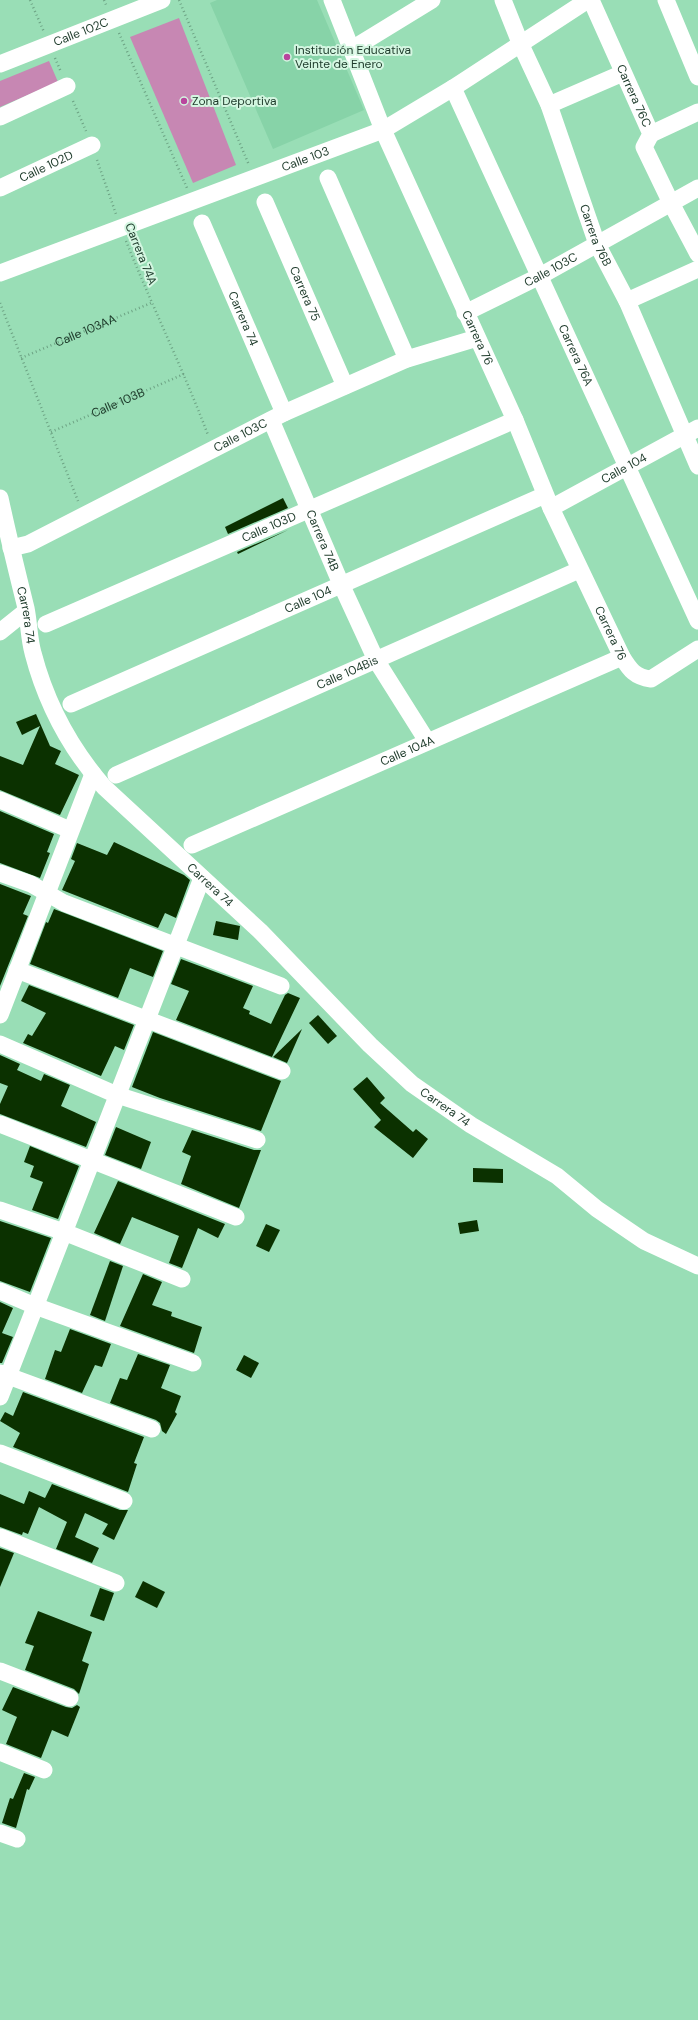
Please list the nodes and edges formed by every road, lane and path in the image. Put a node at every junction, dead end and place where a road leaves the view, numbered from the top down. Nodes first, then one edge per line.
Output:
1 (30, 0) edge
2 (162, 0) edge
3 (179, 0) edge
4 (332, 0) edge
5 (432, 0) edge
6 (503, 0) edge
7 (588, 0) edge
8 (591, 0) edge
9 (666, 0) edge
10 (42, 27) dead end
11 (123, 42) dead end
12 (520, 45) junction
13 (352, 49) junction
14 (0, 64) edge
15 (58, 65) dead end
16 (623, 73) junction
17 (698, 77) edge
18 (67, 86) junction
19 (453, 88) junction
20 (549, 105) junction
21 (698, 112) edge
22 (0, 117) edge
23 (383, 130) junction
24 (651, 134) junction
25 (92, 145) junction
26 (254, 178) junction
27 (328, 178) dead end
28 (0, 188) edge
29 (698, 188) edge
30 (192, 201) junction
31 (265, 202) dead end
32 (670, 203) junction
33 (202, 223) dead end
34 (121, 228) junction
35 (597, 244) junction
36 (698, 254) edge
37 (698, 269) edge
38 (0, 273) edge
39 (540, 276) junction
40 (627, 301) junction
41 (0, 303) edge
42 (151, 303) junction
43 (465, 313) junction
44 (477, 338) junction
45 (21, 358) junction
46 (406, 359) junction
47 (184, 374) junction
48 (345, 386) junction
49 (277, 416) junction
50 (515, 420) junction
51 (51, 432) junction
52 (691, 432) edge
53 (214, 448) junction
54 (698, 466) edge
55 (626, 467) junction
56 (0, 498) edge
57 (548, 501) junction
58 (310, 508) junction
59 (83, 515) junction
60 (11, 548) junction
61 (579, 570) junction
62 (342, 584) junction
63 (26, 611) junction
64 (698, 621) edge
65 (46, 624) dead end
66 (0, 632) edge
67 (698, 649) edge
68 (622, 657) junction
69 (376, 660) junction
70 (71, 704) dead end
71 (427, 741) junction
72 (93, 774) junction
73 (116, 775) dead end
74 (0, 800) edge
75 (70, 830) junction
76 (192, 845) dead end
77 (0, 873) edge
78 (202, 878) junction
79 (46, 894) junction
80 (176, 946) junction
81 (17, 970) junction
82 (281, 986) dead end
83 (0, 1015) edge
84 (147, 1020) junction
85 (0, 1044) edge
86 (282, 1071) dead end
87 (117, 1095) junction
88 (0, 1124) edge
89 (257, 1140) dead end
90 (92, 1160) junction
91 (0, 1210) edge
92 (236, 1218) dead end
93 (64, 1232) junction
94 (698, 1266) edge
95 (182, 1279) dead end
96 (0, 1290) edge
97 (36, 1306) junction
98 (193, 1363) dead end
99 (4, 1375) edge
100 (0, 1397) edge
101 (152, 1430) dead end
102 (0, 1453) edge
103 (124, 1501) dead end
104 (0, 1537) edge
105 (116, 1583) dead end
106 (0, 1671) edge
107 (70, 1698) dead end
108 (0, 1752) edge
109 (44, 1770) dead end
110 (0, 1833) edge
111 (17, 1839) dead end

1 - 10 path
2 - 14 street, Calle 102C
3 - 26 path
4 - 13 street, Carrera 76
5 - 13 street
6 - 12 street, Carrera 76B
7 - 12 street, Calle 103
8 - 16 street, Carrera 76C
9 - 17 street
11 - 30 path
12 - 19 street, Calle 103
12 - 20 street, Carrera 76B
13 - 23 street, Carrera 76
15 - 18 path, Carrera 74A
16 - 20 street
16 - 24 street, Carrera 76C
18 - 22 street
18 - 25 path, Carrera 74A
19 - 23 street, Calle 103
19 - 39 street, Carrera 76A
20 - 35 street, Carrera 76B
21 - 24 street
23 - 26 street, Calle 103
23 - 43 street, Carrera 76
24 - 32 street, Carrera 76C
25 - 28 street, Calle 102D
25 - 34 path, Carrera 74A
26 - 30 street, Calle 103
27 - 46 street
29 - 32 street, Calle 103C
30 - 34 street, Calle 103
31 - 48 street, Carrera 75
32 - 35 street, Calle 103C
32 - 36 street, Carrera 76C
33 - 49 street, Carrera 74
34 - 38 street, Calle 103
34 - 42 path, Carrera 74A
35 - 39 street, Calle 103C
35 - 40 street, Carrera 76B
37 - 40 street
39 - 43 street, Calle 103C
39 - 55 street, Carrera 76A
40 - 52 street, Carrera 76B
41 - 45 path
42 - 45 path, Calle 103AA
42 - 47 path, Carrera 74A
43 - 44 street, Carrera 76
44 - 46 street, Calle 103C
44 - 50 street, Carrera 76
45 - 51 path
46 - 48 street, Calle 103C
47 - 51 path, Calle 103B
47 - 53 path, Carrera 74A
48 - 49 street, Calle 103C
49 - 53 street, Calle 103C
49 - 58 street, Carrera 74B
50 - 57 street, Carrera 76
50 - 58 street, Calle 103D
51 - 59 path
52 - 54 street, Carrera 76B
52 - 55 street, Calle 104
53 - 59 street, Calle 103C
55 - 57 street, Calle 104
55 - 64 street, Carrera 76A
56 - 60 street, Carrera 74
57 - 61 street, Carrera 76
57 - 62 street, Calle 104
58 - 62 street, Carrera 74B
58 - 65 street, Calle 103D
59 - 60 street, Calle 103C
60 - 63 street, Carrera 74
61 - 68 street, Carrera 76
61 - 69 street, Calle 104Bis
62 - 69 street, Carrera 74B
62 - 70 street, Calle 104
63 - 66 street
63 - 72 street, Carrera 74
67 - 68 street, Carrera 76
68 - 71 street, Calle 104A
69 - 71 street, Carrera 74B
69 - 73 street, Calle 104Bis
71 - 76 street, Calle 104A
72 - 75 street
72 - 78 street, Carrera 74
74 - 75 street
75 - 79 street
77 - 79 street
78 - 80 street
78 - 94 street, Carrera 74
79 - 80 street
79 - 81 street
80 - 82 street
80 - 84 street
81 - 83 street
81 - 84 street
84 - 86 street
84 - 87 street
85 - 87 street
87 - 89 street
87 - 90 street
88 - 90 street
90 - 92 street
90 - 93 street
91 - 93 street
93 - 95 street
93 - 97 street
96 - 97 street
97 - 98 street
97 - 99 street
99 - 100 street
99 - 101 street
102 - 103 street
104 - 105 street
106 - 107 street
108 - 109 street
110 - 111 street

